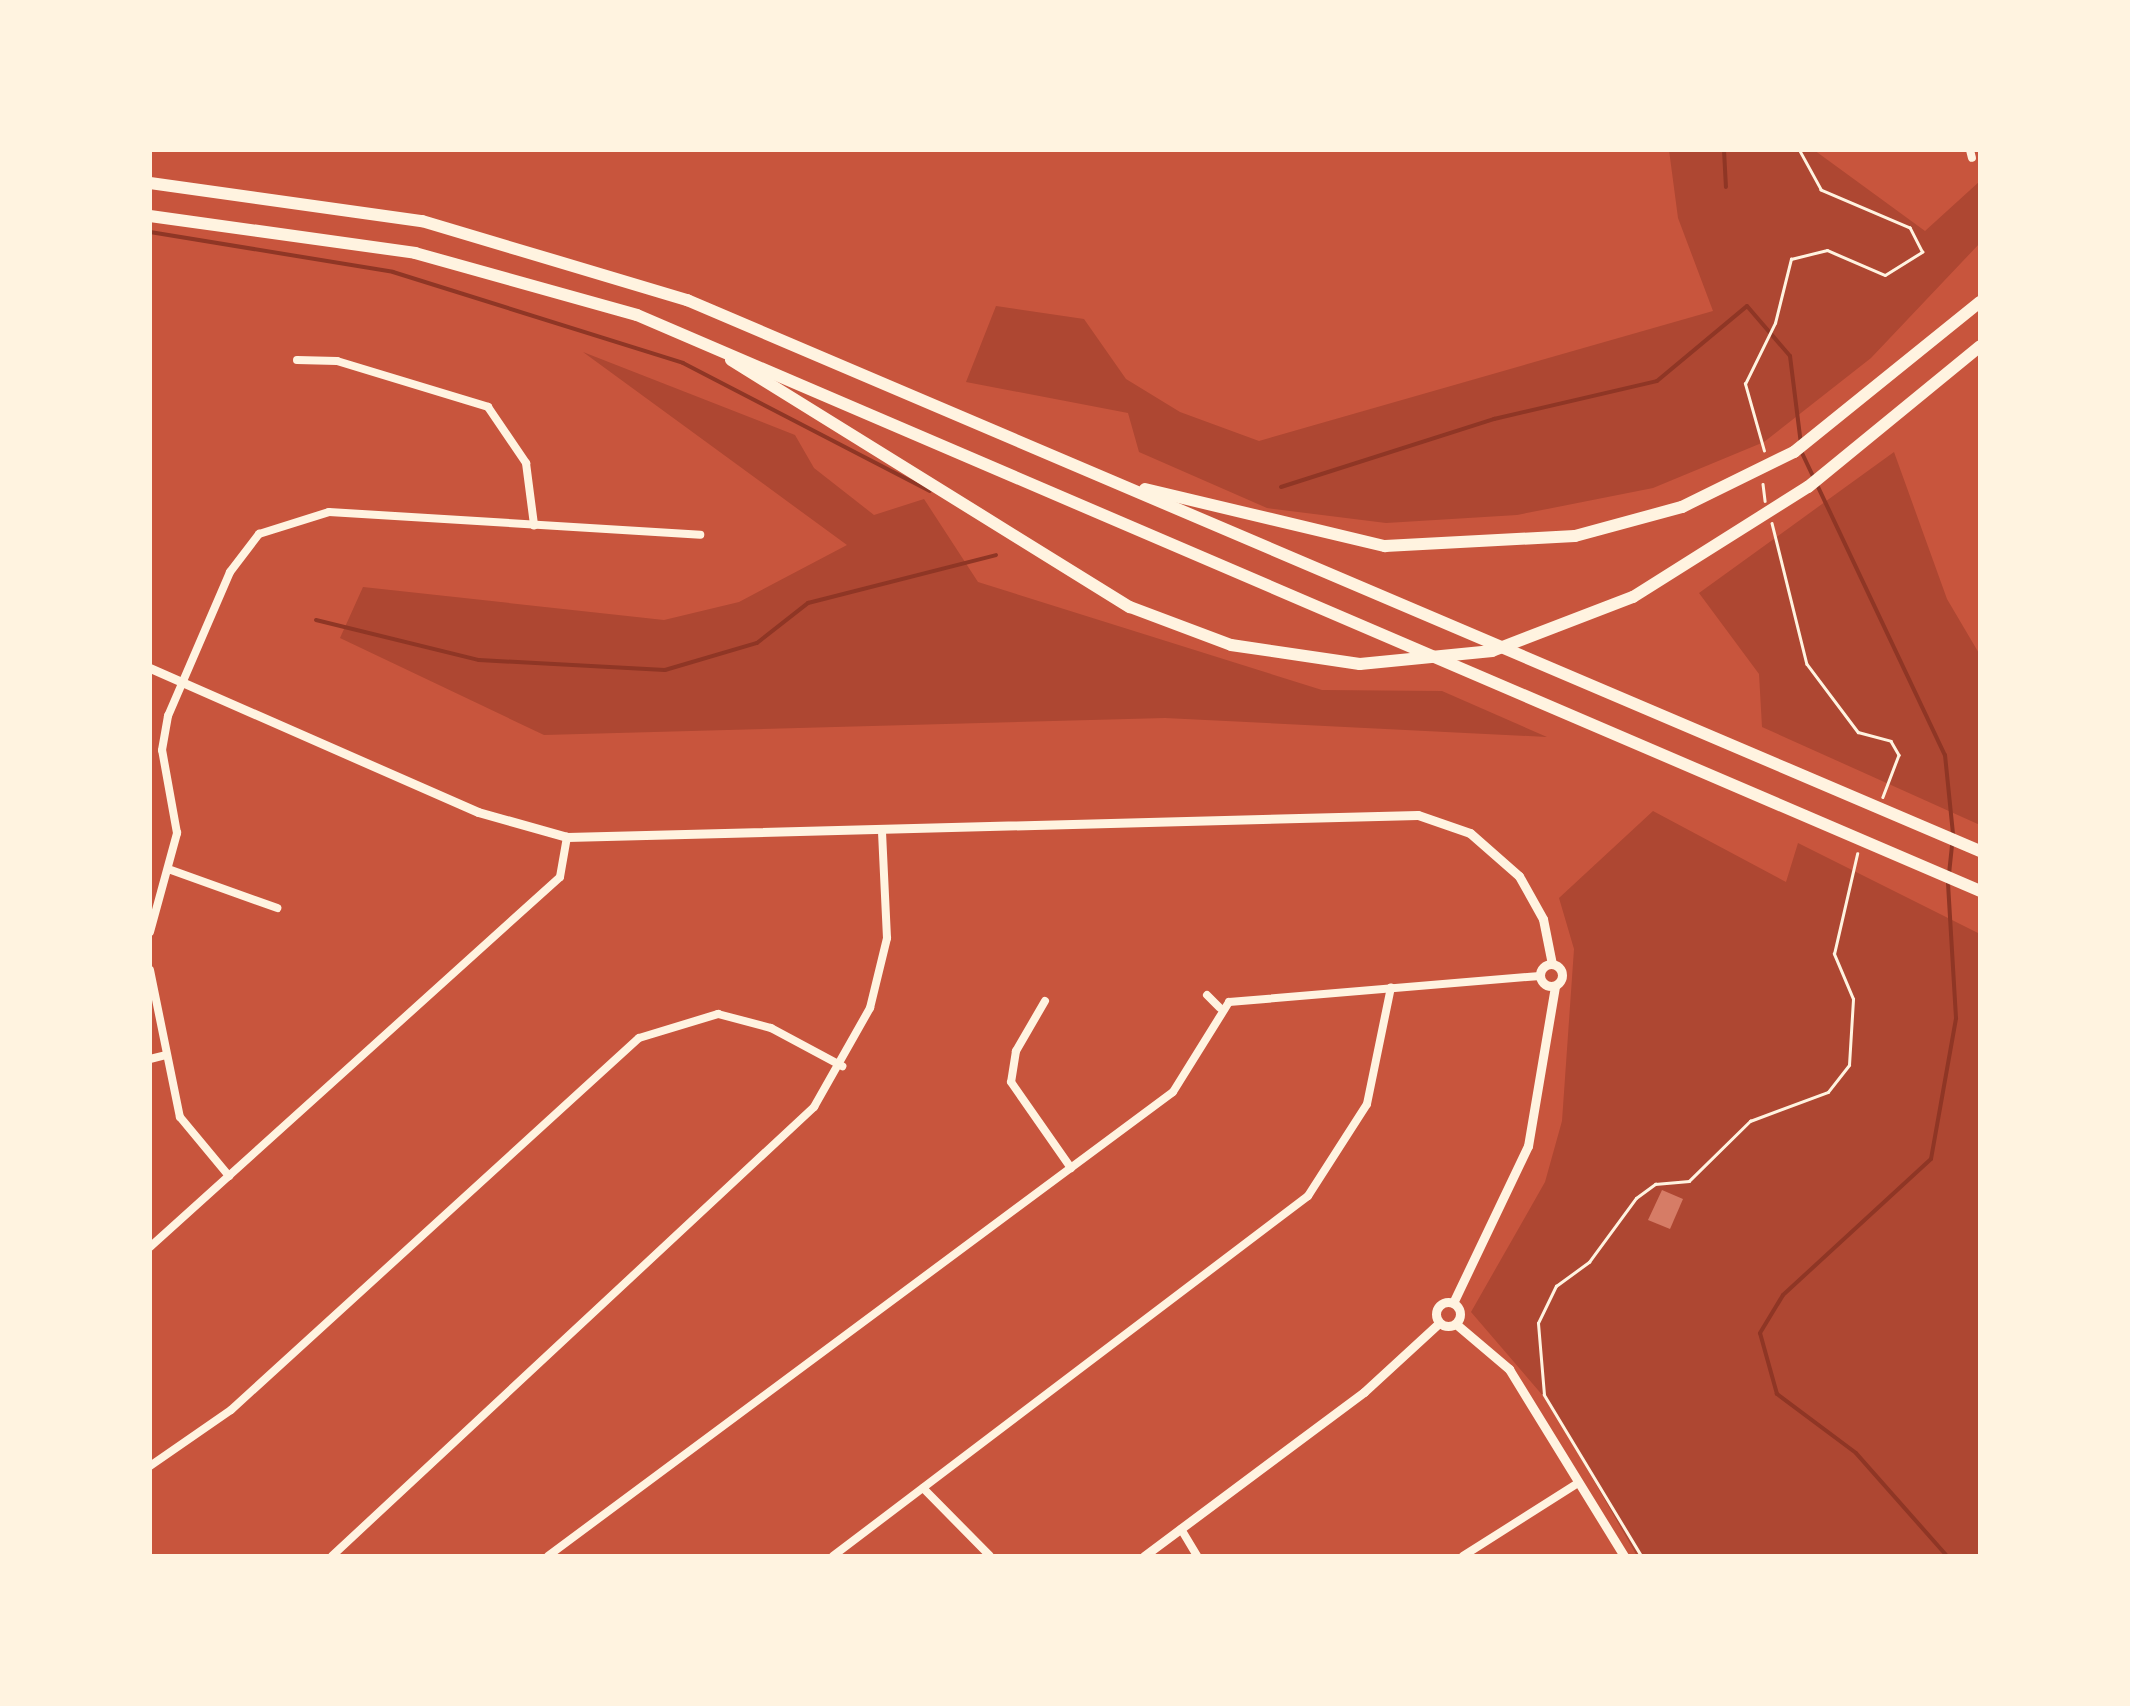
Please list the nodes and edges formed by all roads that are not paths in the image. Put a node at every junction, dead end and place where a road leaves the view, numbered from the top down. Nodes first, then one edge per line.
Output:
1 (150, 183) edge
2 (150, 216) edge
3 (1980, 302) edge
4 (688, 335) junction
5 (1980, 346) edge
6 (297, 360) dead end
7 (1128, 487) junction
8 (534, 525) junction
9 (700, 534) dead end
10 (150, 668) edge
11 (180, 682) junction
12 (882, 832) junction
13 (567, 837) junction
14 (1980, 851) edge
15 (171, 870) junction
16 (1980, 891) edge
17 (277, 908) dead end
18 (150, 932) edge
19 (1552, 964) junction
20 (150, 970) edge
21 (1540, 976) junction
22 (1555, 986) junction
23 (1391, 987) junction
24 (1206, 994) dead end
25 (1045, 1001) dead end
26 (1220, 1008) junction
27 (166, 1056) junction
28 (150, 1058) edge
29 (842, 1066) junction
30 (1071, 1168) junction
31 (229, 1176) junction
32 (150, 1248) edge
33 (1454, 1303) junction
34 (1439, 1323) junction
35 (1456, 1324) junction
36 (150, 1466) edge
37 (1578, 1483) junction
38 (923, 1488) junction
39 (1180, 1529) junction
40 (332, 1556) edge
41 (548, 1556) edge
42 (833, 1556) edge
43 (990, 1556) edge
44 (1144, 1556) edge
45 (1197, 1556) edge
46 (1463, 1556) edge
47 (1624, 1556) edge

1 - 7 highway
2 - 4 highway
3 - 7 highway
4 - 5 highway
4 - 16 highway
6 - 8 street
7 - 14 highway
8 - 9 street
8 - 11 street
10 - 11 street
11 - 13 street
11 - 15 street
12 - 13 street
12 - 19 street
12 - 29 street
13 - 31 street
15 - 17 street
15 - 18 street
19 - 21 street
19 - 22 street
20 - 27 street
21 - 22 street
21 - 23 street
22 - 33 street
23 - 26 street
23 - 38 street
24 - 26 street
25 - 30 street
26 - 30 street
27 - 28 street
27 - 31 street
29 - 36 street
29 - 40 street
30 - 41 street
31 - 32 street
33 - 34 street
33 - 35 street
34 - 35 street
34 - 39 street
35 - 37 street
37 - 46 street
37 - 47 street
38 - 42 street
38 - 43 street
39 - 44 street
39 - 45 street

